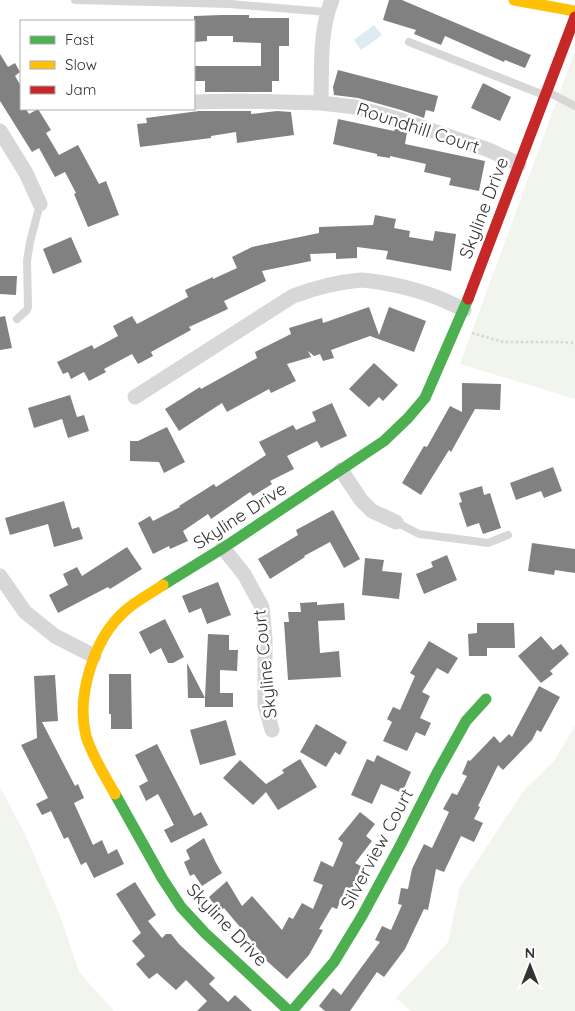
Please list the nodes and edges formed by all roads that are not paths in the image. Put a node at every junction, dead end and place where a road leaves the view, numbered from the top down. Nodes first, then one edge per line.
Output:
1 (75, 0) edge
2 (514, 0) edge
3 (162, 1) edge
4 (230, 2) edge
5 (330, 6) edge
6 (575, 11) edge
7 (575, 17) edge
8 (409, 42) dead end
9 (547, 94) junction
10 (195, 102) edge
11 (321, 103) junction
12 (575, 106) edge
13 (0, 131) edge
14 (519, 164) junction
15 (40, 204) joint
16 (464, 310) junction
17 (17, 319) dead end
18 (136, 397) dead end
19 (341, 470) junction
20 (396, 522) joint
21 (508, 535) dead end
22 (223, 548) junction
23 (0, 576) edge
24 (94, 656) junction
25 (486, 699) dead end
26 (272, 730) dead end
27 (291, 1011) edge

1 - 3 lane
2 - 6 street
3 - 4 lane
4 - 5 lane
5 - 11 street
7 - 9 street, Skyline Drive
8 - 9 lane
9 - 12 lane
9 - 14 street, Skyline Drive
10 - 11 street, Roundhill Court
11 - 14 street, Roundhill Court
13 - 15 street
14 - 16 street, Skyline Drive
15 - 17 lane
16 - 18 street
16 - 19 street, Skyline Drive
19 - 20 street
19 - 22 street, Skyline Drive
20 - 21 lane
22 - 24 street, Skyline Drive
22 - 26 street, Skyline Court
23 - 24 street
24 - 27 street, Skyline Drive
25 - 27 street, Silverview Court

